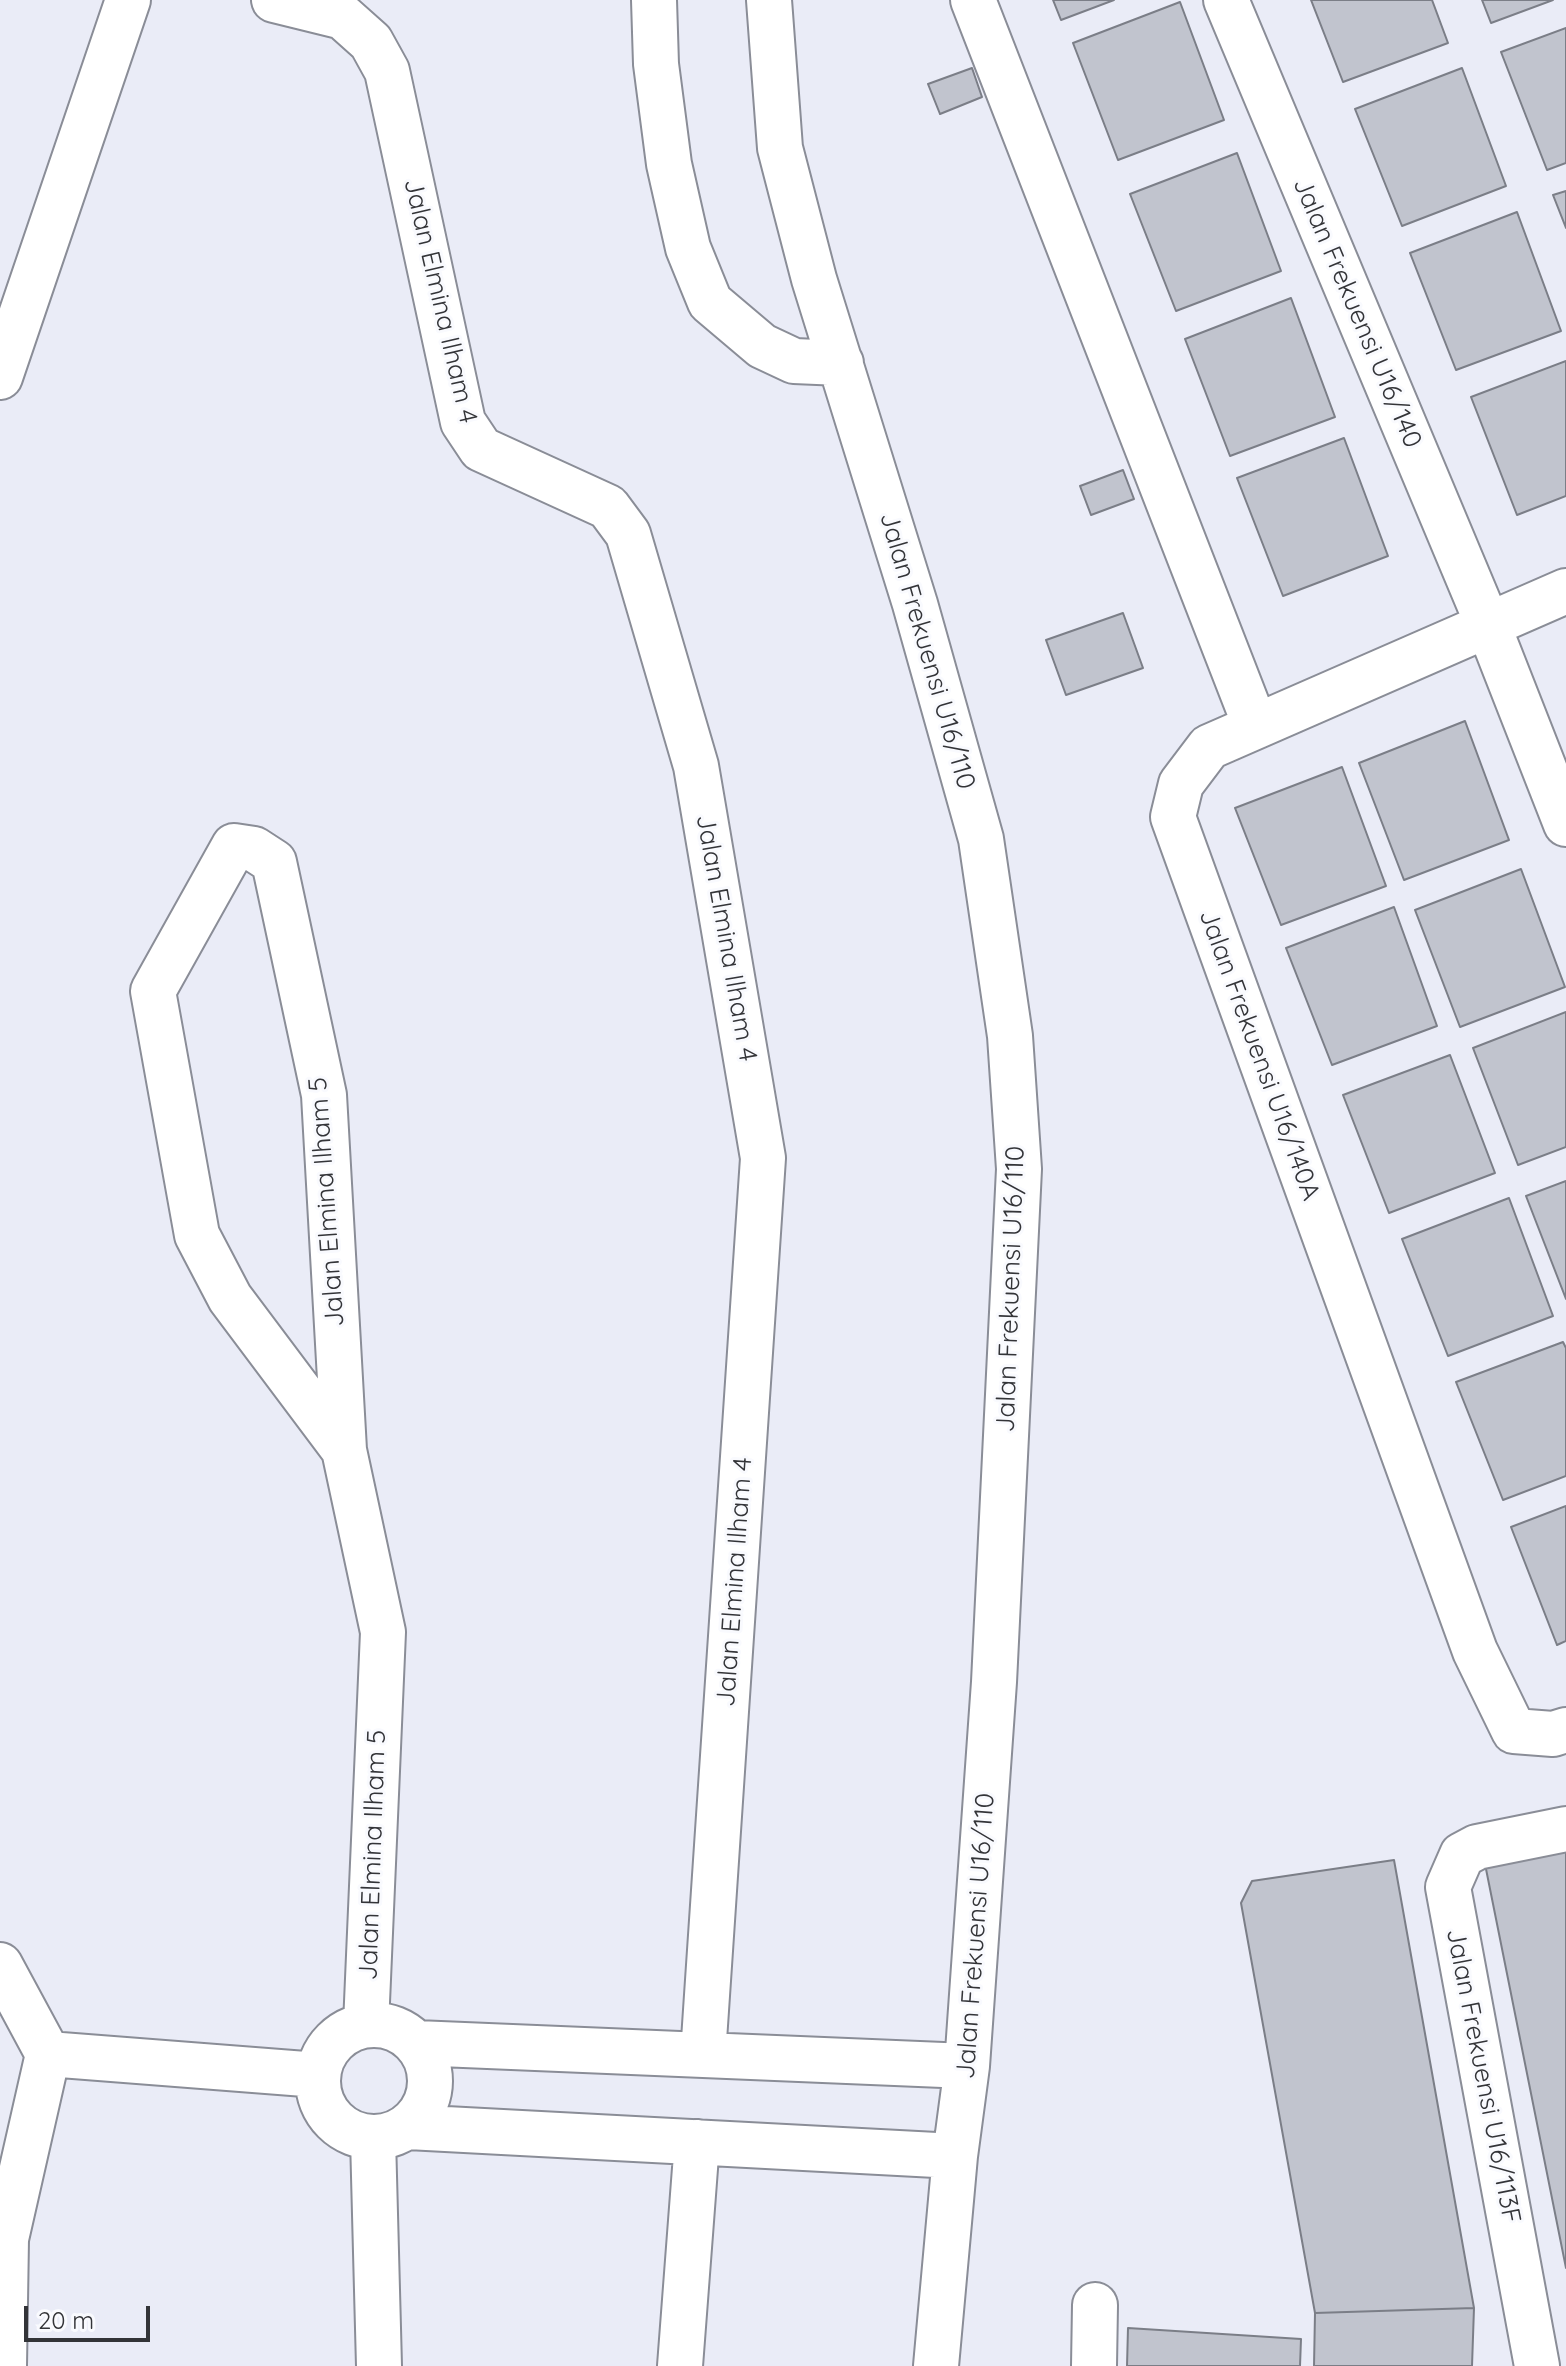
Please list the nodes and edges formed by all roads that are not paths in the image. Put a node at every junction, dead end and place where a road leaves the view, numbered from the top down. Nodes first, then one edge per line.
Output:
1 (128, 0) edge
2 (274, 0) edge
3 (654, 0) edge
4 (769, 0) edge
5 (973, 0) edge
6 (1226, 0) edge
7 (841, 363) junction
8 (0, 377) edge
9 (1566, 591) edge
10 (1488, 625) junction
11 (1255, 725) junction
12 (1566, 824) edge
13 (344, 1450) junction
14 (1566, 1730) edge
15 (1566, 1829) edge
16 (0, 1965) edge
17 (366, 2025) junction
18 (416, 2043) junction
19 (48, 2054) junction
20 (703, 2055) junction
21 (967, 2066) junction
22 (318, 2075) junction
23 (391, 2133) junction
24 (697, 2142) junction
25 (955, 2156) junction
26 (1095, 2305) dead end
27 (1528, 2316) junction
28 (4, 2366) edge
29 (379, 2366) edge
30 (680, 2366) edge
31 (936, 2366) edge
32 (1094, 2366) edge
33 (1526, 2366) edge
34 (1537, 2366) edge

1 - 8 street
2 - 20 street, Jalan Elmina Ilham 4
3 - 7 street
4 - 7 street, Jalan Frekuensi U16/110
5 - 11 street
6 - 10 street, Jalan Frekuensi U16/140
7 - 21 street, Jalan Frekuensi U16/110
9 - 10 street, Jalan Frekuensi U16/140A
10 - 11 street, Jalan Frekuensi U16/140A
10 - 12 street, Jalan Frekuensi U16/140
11 - 14 street, Jalan Frekuensi U16/140A
13 - 13 street, Jalan Elmina Ilham 5
13 - 17 street, Jalan Elmina Ilham 5
15 - 27 street, Jalan Frekuensi U16/113F
16 - 19 street
17 - 18 street
17 - 22 street
18 - 20 street
18 - 23 street
19 - 22 street
19 - 28 street
20 - 21 street
21 - 25 street, Jalan Frekuensi U16/110
22 - 23 street
23 - 24 street
23 - 29 street
24 - 25 street
24 - 30 street
25 - 31 street, Jalan Frekuensi U16/110
26 - 32 street
27 - 33 street, Jalan Frekuensi U16/113F
27 - 34 street, Jalan Frekuensi U16/113F

